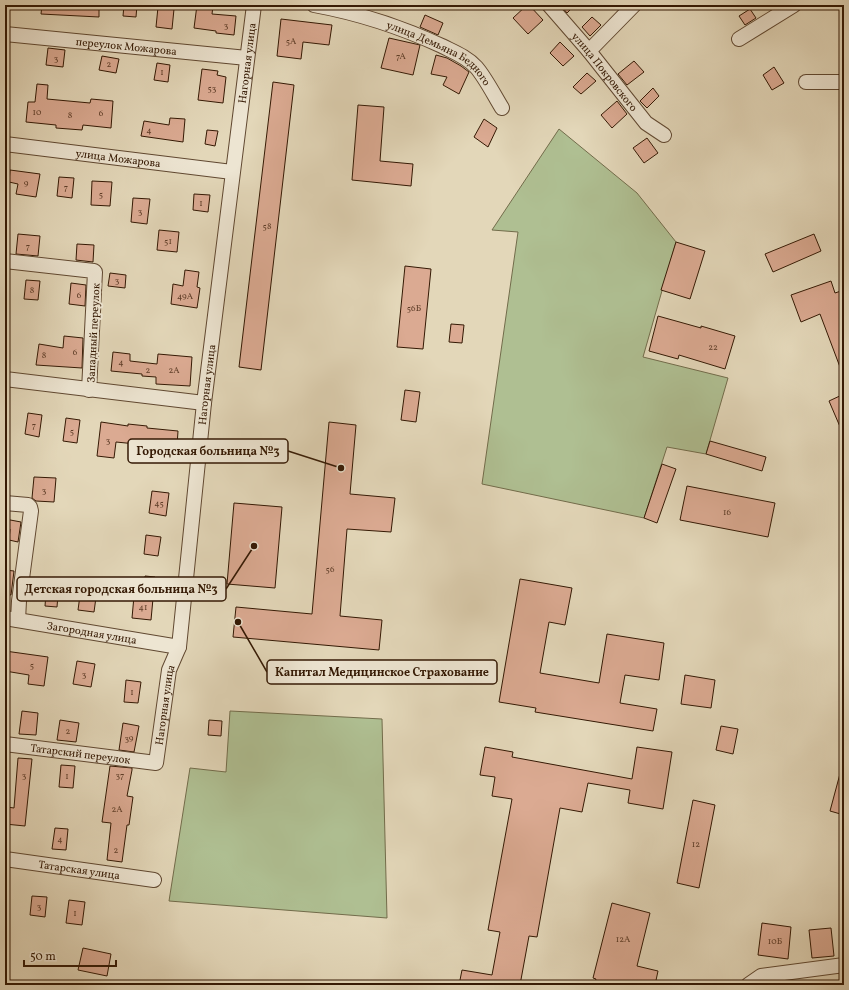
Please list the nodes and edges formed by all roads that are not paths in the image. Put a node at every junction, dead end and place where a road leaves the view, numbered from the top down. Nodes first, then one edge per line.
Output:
1 (254, 5) edge
2 (314, 5) edge
3 (549, 5) edge
4 (634, 5) edge
5 (794, 5) edge
6 (5, 34) edge
7 (739, 39) dead end
8 (589, 51) junction
9 (247, 58) junction
10 (806, 82) dead end
11 (844, 82) edge
12 (502, 108) dead end
13 (664, 135) dead end
14 (5, 144) edge
15 (232, 172) junction
16 (5, 261) edge
17 (5, 379) edge
18 (89, 390) junction
19 (204, 403) junction
20 (5, 502) edge
21 (11, 619) edge
22 (179, 647) junction
23 (5, 744) edge
24 (156, 763) joint
25 (5, 859) edge
26 (154, 880) dead end
27 (844, 965) edge
28 (748, 985) edge

1 - 9 street, Нагорная улица
2 - 12 street, улица Демьяна Бедного
3 - 8 street, улица Покровского
4 - 8 street
5 - 7 street
6 - 9 street, переулок Можарова
8 - 13 street, улица Покровского
9 - 15 street, Нагорная улица
10 - 11 street
14 - 15 street, улица Можарова
15 - 19 street, Нагорная улица
16 - 18 street, Западный переулок
17 - 18 street
18 - 19 street
19 - 22 street, Нагорная улица
20 - 21 street
21 - 22 street, Загородная улица
22 - 24 street, Нагорная улица
23 - 24 street, Татарский переулок
25 - 26 street, Татарская улица
27 - 28 street

